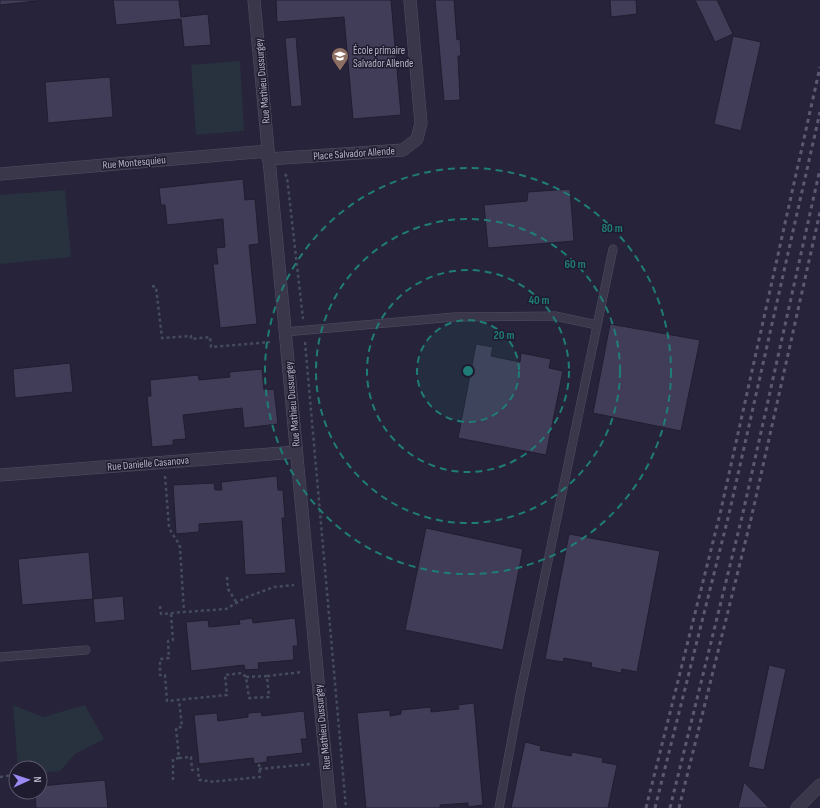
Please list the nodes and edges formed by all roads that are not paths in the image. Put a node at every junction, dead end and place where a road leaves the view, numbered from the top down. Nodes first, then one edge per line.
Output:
1 (254, 0) edge
2 (410, 0) edge
3 (268, 155) junction
4 (0, 174) edge
5 (613, 249) dead end
6 (597, 325) junction
7 (285, 332) junction
8 (296, 452) junction
9 (0, 476) edge
10 (86, 650) dead end
11 (0, 657) edge
12 (820, 785) edge
13 (330, 808) edge
14 (499, 808) edge
15 (797, 808) edge

1 - 3 street, Rue Mathieu Dussurgey
2 - 3 street, Place Salvador Allende
3 - 4 street, Rue Montesquieu
3 - 7 street, Rue Mathieu Dussurgey
5 - 6 lane
6 - 7 lane
6 - 14 lane
7 - 8 street, Rue Mathieu Dussurgey
8 - 9 street, Rue Danielle Casanova
8 - 13 street, Rue Mathieu Dussurgey
10 - 11 lane
12 - 15 street

